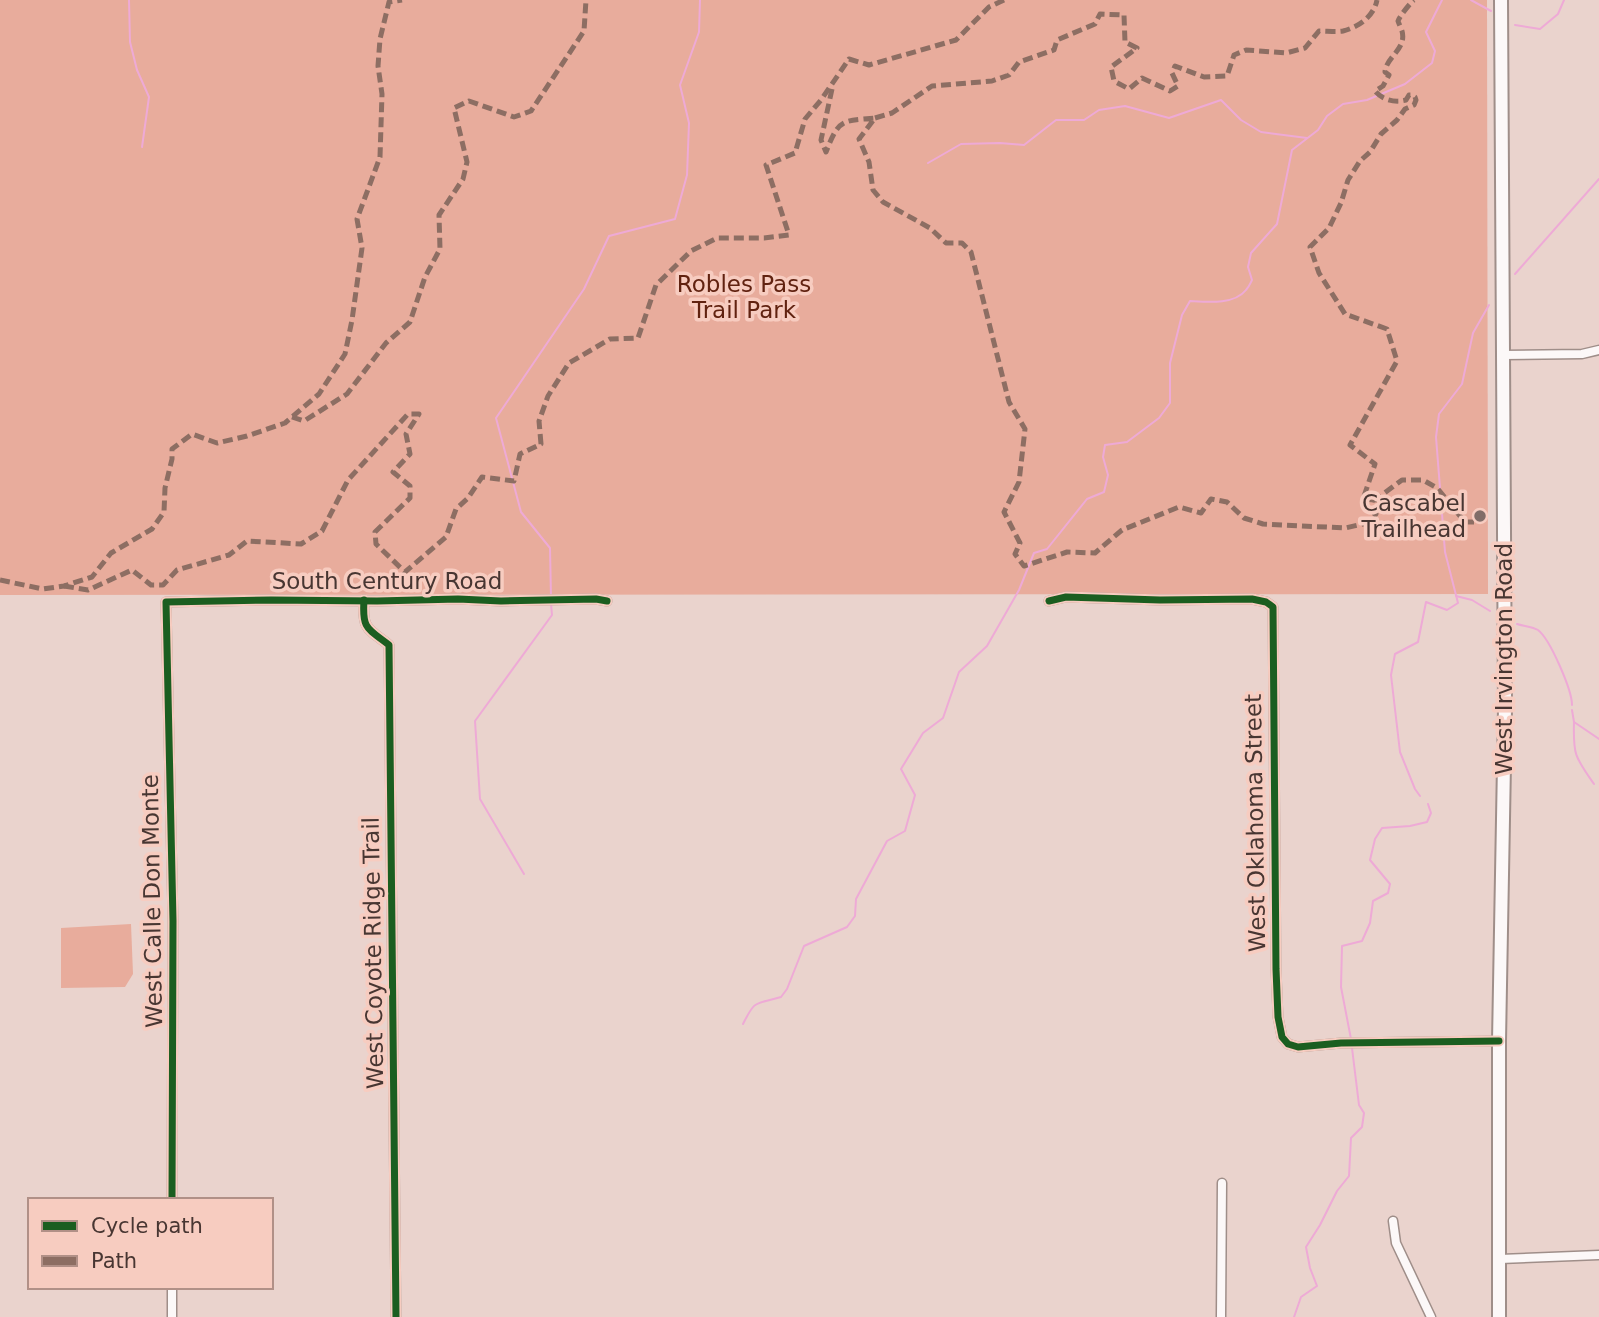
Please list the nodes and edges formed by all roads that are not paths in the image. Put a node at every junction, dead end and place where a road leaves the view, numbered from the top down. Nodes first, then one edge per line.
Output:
1 (1501, 0) edge
2 (1599, 350) edge
3 (1503, 355) junction
4 (364, 600) junction
5 (607, 601) dead end
6 (1049, 601) dead end
7 (166, 602) joint
8 (1499, 1041) junction
9 (1222, 1183) dead end
10 (172, 1198) edge
11 (1393, 1221) dead end
12 (1599, 1255) edge
13 (1500, 1259) junction
14 (172, 1289) edge
15 (1427, 1315) edge
16 (172, 1317) edge
17 (396, 1317) edge
18 (1221, 1317) edge
19 (1499, 1317) edge

1 - 3 main road, West Irvington Road
2 - 3 street
3 - 8 main road, West Irvington Road
4 - 5 street, South Century Road
4 - 7 street, South Century Road
4 - 17 street, West Coyote Ridge Trail
6 - 8 street, West Oklahoma Street
7 - 10 street, West Calle Don Monte
8 - 13 main road, West Irvington Road
9 - 18 street
11 - 15 street
12 - 13 street
13 - 19 main road, West Irvington Road
14 - 16 street

